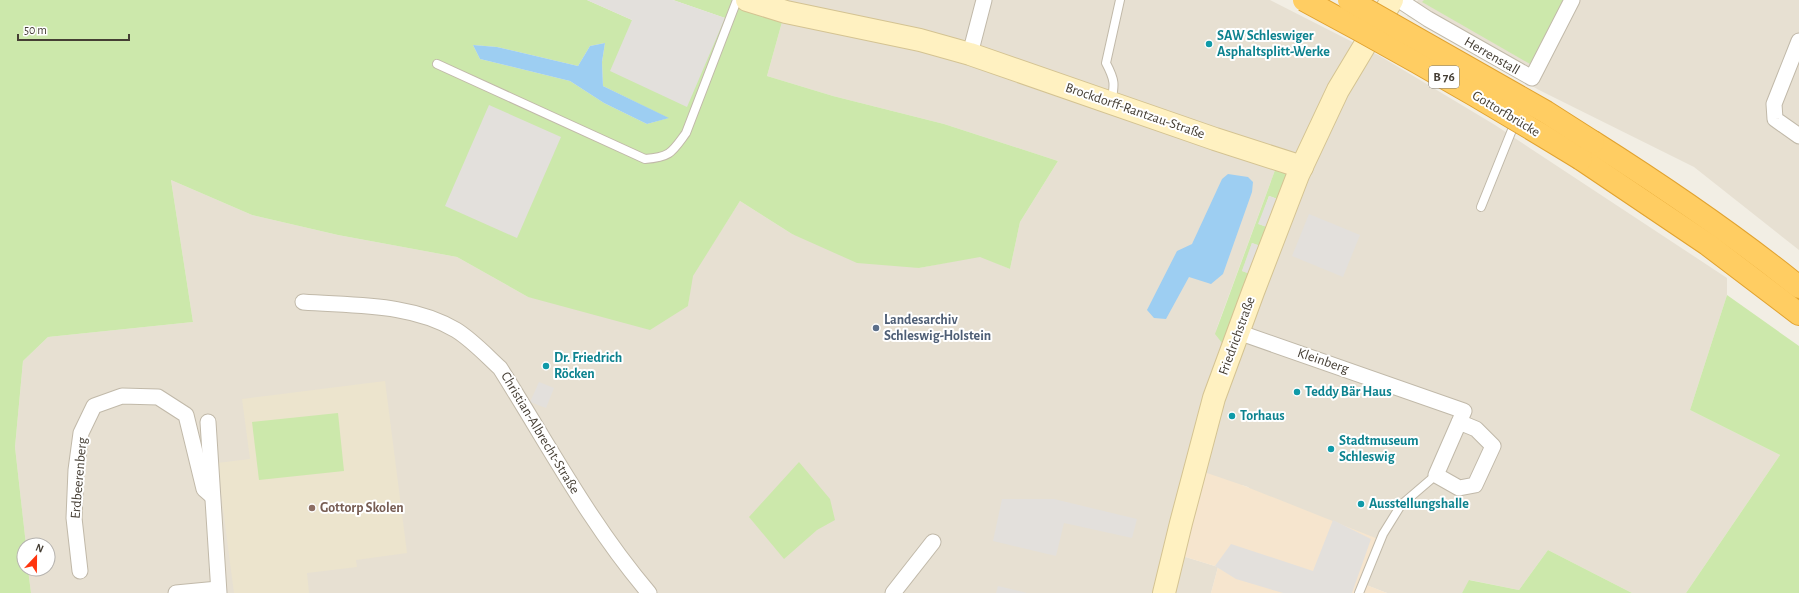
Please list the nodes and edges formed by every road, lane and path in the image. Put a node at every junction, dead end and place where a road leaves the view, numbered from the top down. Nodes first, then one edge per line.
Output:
1 (737, 0) edge
2 (747, 0) edge
3 (984, 0) edge
4 (1120, 0) edge
5 (1304, 0) edge
6 (1349, 0) edge
7 (1392, 0) edge
8 (1399, 0) edge
9 (1572, 0) edge
10 (1799, 41) edge
11 (970, 54) junction
12 (437, 64) dead end
13 (1529, 85) junction
14 (1111, 104) junction
15 (1799, 136) edge
16 (1587, 150) junction
17 (1302, 167) junction
18 (1481, 207) dead end
19 (1799, 287) edge
20 (303, 302) dead end
21 (1799, 314) edge
22 (1238, 332) junction
23 (208, 422) dead end
24 (1459, 422) junction
25 (1436, 475) junction
26 (212, 496) junction
27 (933, 542) dead end
28 (80, 571) dead end
29 (219, 591) edge
30 (176, 593) edge
31 (649, 593) edge
32 (893, 593) edge
33 (1164, 593) edge
34 (1359, 593) edge

1 - 12 lane
2 - 11 street, Brockdorff-Rantzau-Straße
3 - 11 street
4 - 14 lane
5 - 16 highway, Gottorfbrücke / B 76, bridge
6 - 16 highway, Gottorfbrücke / B 76, bridge
7 - 17 street, Friedrichstraße
8 - 13 street, Herrenstall
9 - 13 street, Herrenstall
10 - 15 street
11 - 14 street, Brockdorff-Rantzau-Straße
13 - 18 lane
14 - 17 street, Brockdorff-Rantzau-Straße
16 - 19 highway, B 76
16 - 21 highway, B 76
17 - 22 street, Friedrichstraße
20 - 31 street, Christian-Albrecht-Straße
22 - 24 street, Kleinberg
22 - 33 street, Friedrichstraße
23 - 26 street, Erdbeerenberg
24 - 25 street
24 - 25 street
25 - 34 lane
26 - 28 street, Erdbeerenberg
26 - 29 street, Erdbeerenberg
27 - 32 street
29 - 30 street, Erdbeerenberg

